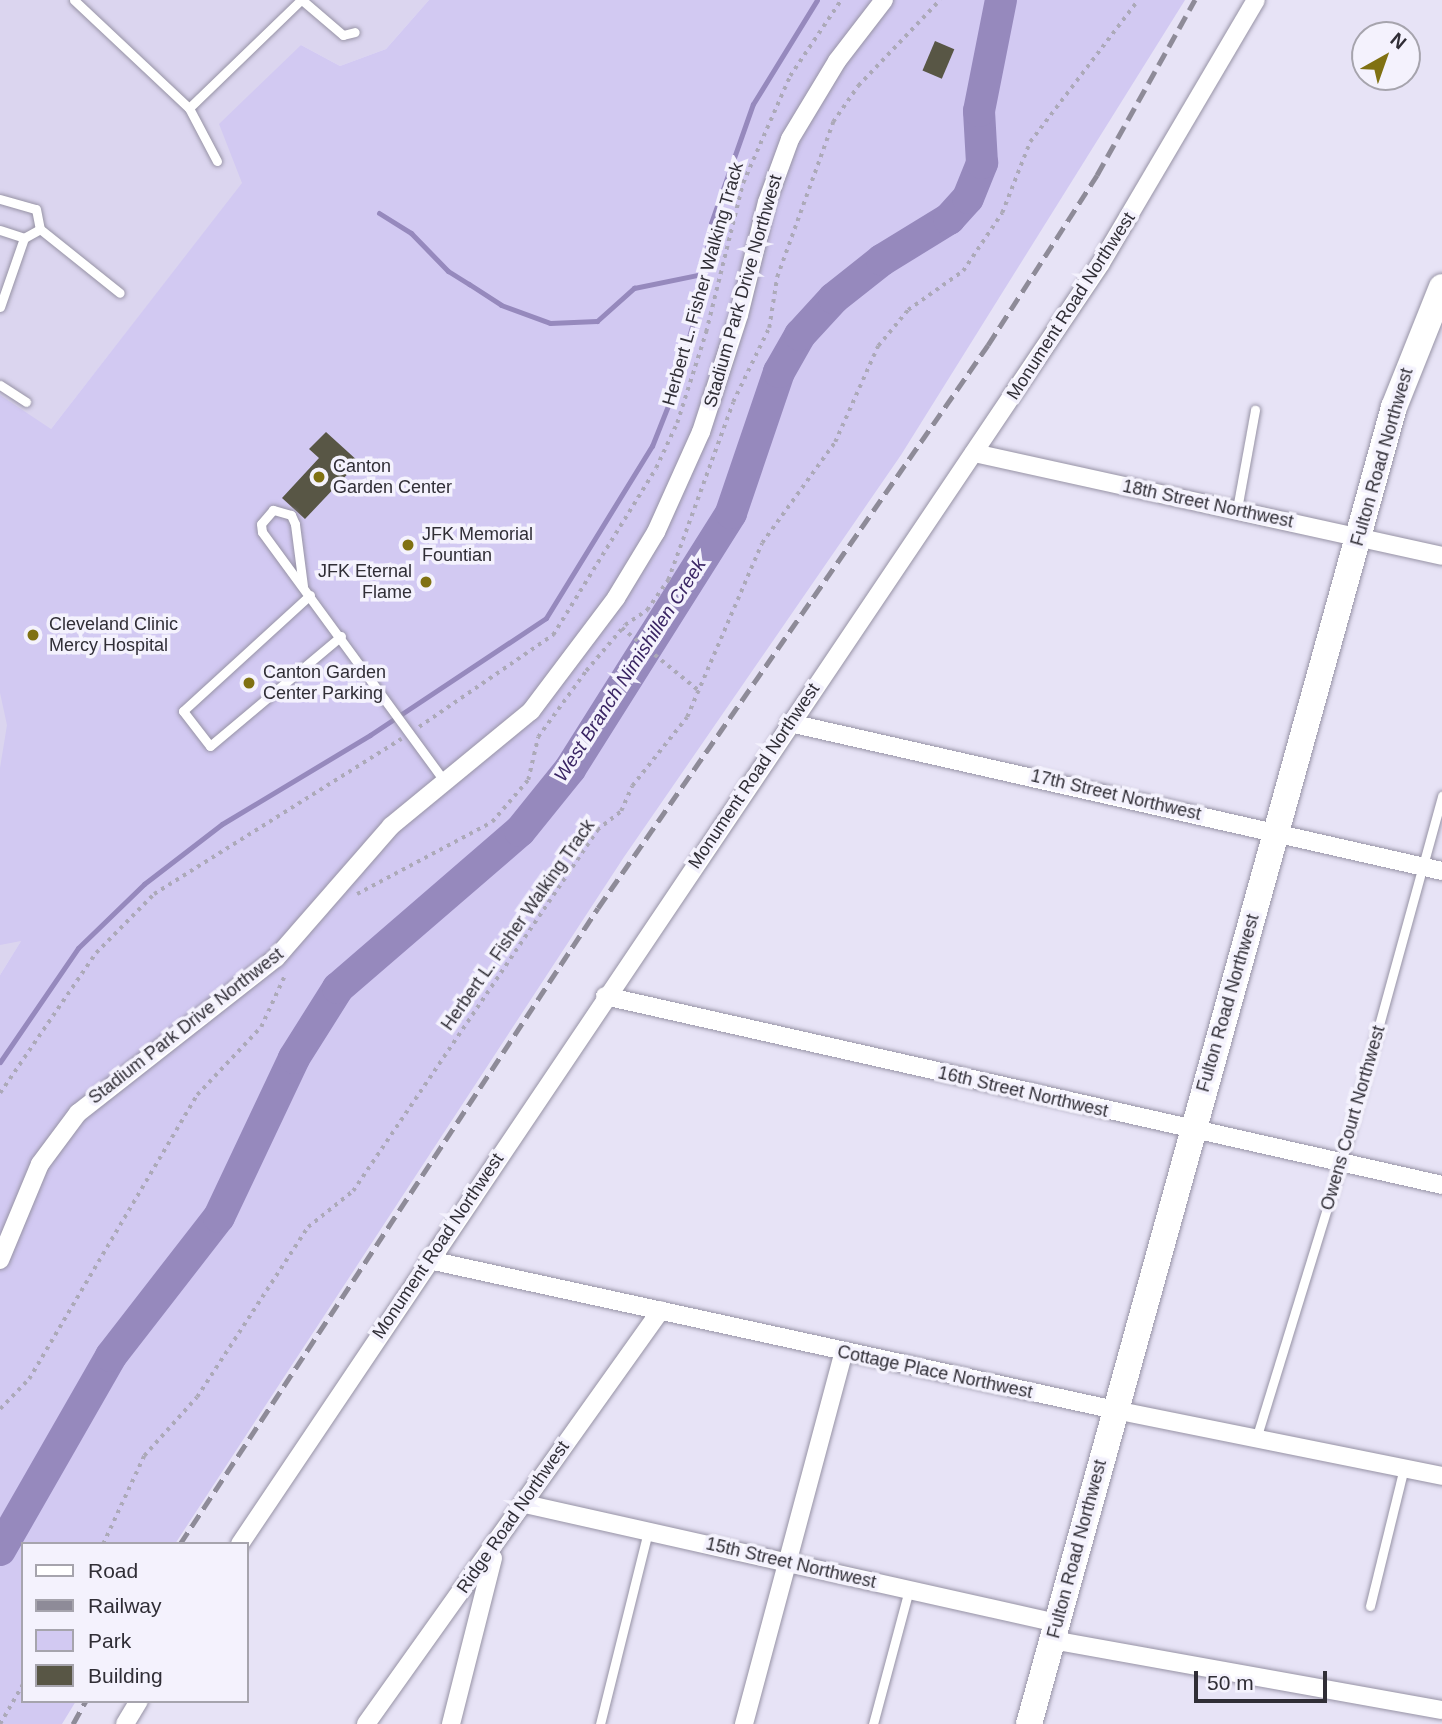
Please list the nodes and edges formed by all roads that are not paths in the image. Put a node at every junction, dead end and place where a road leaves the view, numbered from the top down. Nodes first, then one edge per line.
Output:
1 (74, 0) edge
2 (302, 0) edge
3 (884, 0) edge
4 (1256, 0) edge
5 (355, 32) dead end
6 (189, 108) junction
7 (217, 160) dead end
8 (0, 199) edge
9 (40, 229) junction
10 (0, 230) edge
11 (24, 238) junction
12 (1442, 287) edge
13 (120, 293) dead end
14 (0, 307) edge
15 (0, 385) edge
16 (26, 402) dead end
17 (1255, 410) dead end
18 (974, 453) junction
19 (1237, 509) junction
20 (1359, 538) junction
21 (1442, 556) edge
22 (303, 586) junction
23 (310, 595) junction
24 (341, 636) junction
25 (790, 723) junction
26 (446, 784) junction
27 (1442, 796) edge
28 (1276, 831) junction
29 (1422, 866) junction
30 (1442, 870) edge
31 (606, 996) junction
32 (1192, 1130) junction
33 (1341, 1163) junction
34 (1442, 1185) edge
35 (0, 1260) edge
36 (429, 1260) junction
37 (661, 1310) junction
38 (844, 1352) junction
39 (1115, 1410) junction
40 (1256, 1438) junction
41 (1404, 1468) junction
42 (1442, 1476) edge
43 (524, 1504) junction
44 (648, 1532) junction
45 (241, 1542) edge
46 (498, 1543) junction
47 (785, 1562) junction
48 (909, 1590) junction
49 (1370, 1605) dead end
50 (1054, 1631) junction
51 (138, 1703) edge
52 (1442, 1710) edge
53 (125, 1724) edge
54 (366, 1724) edge
55 (451, 1724) edge
56 (600, 1724) edge
57 (744, 1724) edge
58 (873, 1724) edge
59 (1029, 1724) edge

1 - 6 lane
2 - 5 lane
2 - 6 lane
3 - 26 street, Stadium Park Drive Northwest
4 - 18 street, Monument Road Northwest
6 - 7 lane
8 - 9 lane
9 - 11 lane
9 - 13 lane
10 - 11 lane
11 - 14 lane
12 - 20 main road, Fulton Road Northwest
15 - 16 lane
17 - 19 lane
18 - 19 street, 18th Street Northwest
18 - 25 street, Monument Road Northwest
19 - 20 street, 18th Street Northwest
20 - 21 street, 18th Street Northwest
20 - 28 main road, Fulton Road Northwest
22 - 22 lane
22 - 23 lane
23 - 24 lane
23 - 24 lane
24 - 26 lane
25 - 28 street, 17th Street Northwest
25 - 31 street, Monument Road Northwest
26 - 35 street, Stadium Park Drive Northwest
27 - 29 lane, Owens Court Northwest
28 - 29 street, 17th Street Northwest
28 - 32 main road, Fulton Road Northwest
29 - 30 street, 17th Street Northwest
29 - 33 lane, Owens Court Northwest
31 - 32 street, 16th Street Northwest
31 - 36 street, Monument Road Northwest
32 - 33 street, 16th Street Northwest
32 - 39 main road, Fulton Road Northwest
33 - 34 street, 16th Street Northwest
33 - 40 lane, Owens Court Northwest
36 - 37 street, Cottage Place Northwest
36 - 45 street, Monument Road Northwest
37 - 38 street, Cottage Place Northwest
37 - 43 street, Ridge Road Northwest
38 - 39 street, Cottage Place Northwest
38 - 47 street
39 - 40 street, Cottage Place Northwest
39 - 50 main road, Fulton Road Northwest
40 - 41 street, Cottage Place Northwest
41 - 42 street, Cottage Place Northwest
41 - 49 lane
43 - 44 street, 15th Street Northwest
43 - 46 street, Ridge Road Northwest
44 - 47 street, 15th Street Northwest
44 - 56 lane
46 - 54 street, Ridge Road Northwest
46 - 55 street
47 - 48 street, 15th Street Northwest
47 - 57 street
48 - 50 street, 15th Street Northwest
48 - 58 lane
50 - 52 street, 15th Street Northwest
50 - 59 main road, Fulton Road Northwest
51 - 53 street

